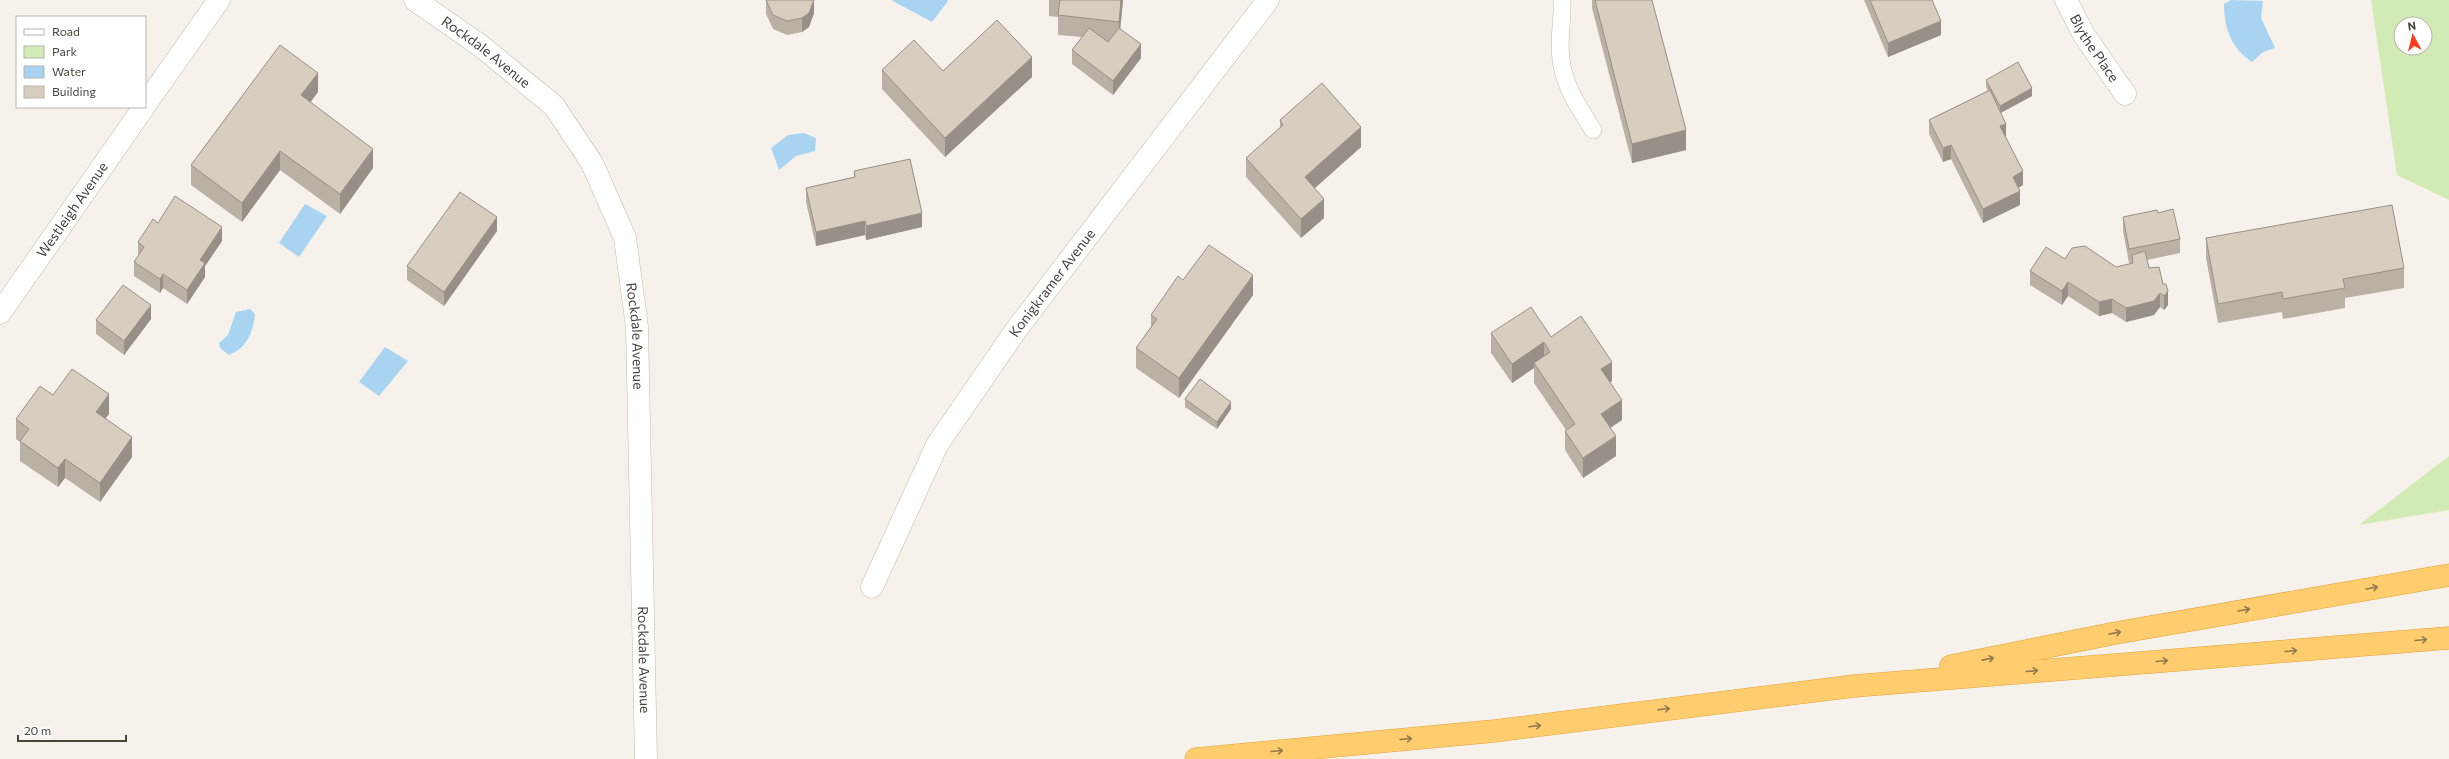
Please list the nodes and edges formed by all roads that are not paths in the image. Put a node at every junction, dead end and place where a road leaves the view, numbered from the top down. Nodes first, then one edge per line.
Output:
1 (219, 0) edge
2 (415, 0) edge
3 (1268, 0) edge
4 (1562, 0) edge
5 (2066, 0) edge
6 (2126, 94) dead end
7 (146, 103) edge
8 (143, 108) edge
9 (1593, 130) dead end
10 (0, 313) edge
11 (2449, 574) edge
12 (872, 587) dead end
13 (2449, 638) edge
14 (1854, 686) junction
15 (646, 759) edge
16 (1196, 759) edge

1 - 7 street, Westleigh Avenue
2 - 15 street, Rockdale Avenue
3 - 12 street, Konigkramer Avenue
4 - 9 lane
5 - 6 street, Blythe Place
8 - 10 street, Westleigh Avenue
14 -> 11 highway
14 -> 13 highway
16 -> 14 highway

